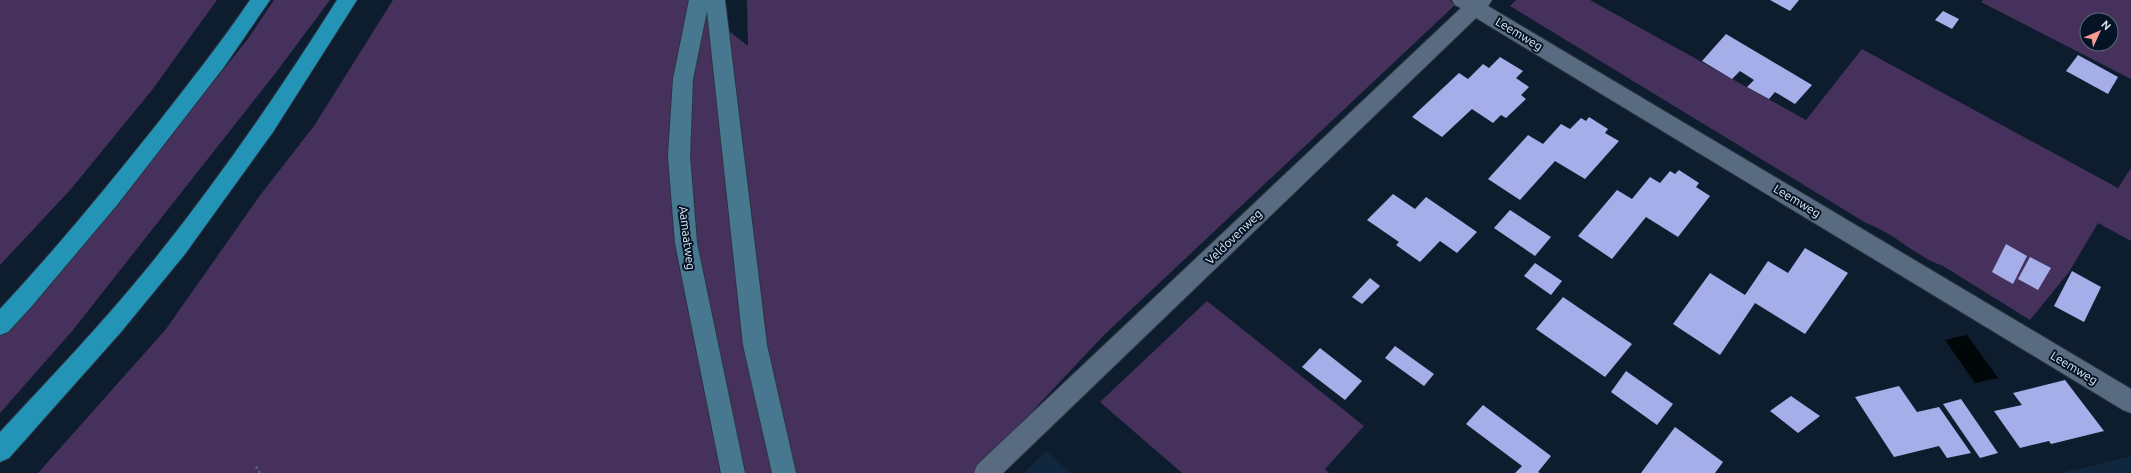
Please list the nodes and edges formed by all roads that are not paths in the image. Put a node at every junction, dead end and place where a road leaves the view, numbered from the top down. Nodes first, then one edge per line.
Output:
1 (260, 0) edge
2 (347, 0) edge
3 (699, 0) edge
4 (715, 0) edge
5 (1473, 2) edge
6 (0, 325) edge
7 (2131, 402) edge
8 (0, 450) edge
9 (733, 473) edge
10 (784, 473) edge
11 (986, 473) edge

1 - 6 highway
2 - 8 highway
3 - 9 main road, Aamaatweg
4 - 10 main road
5 - 7 street, Leemweg
5 - 11 street, Veldovenweg

